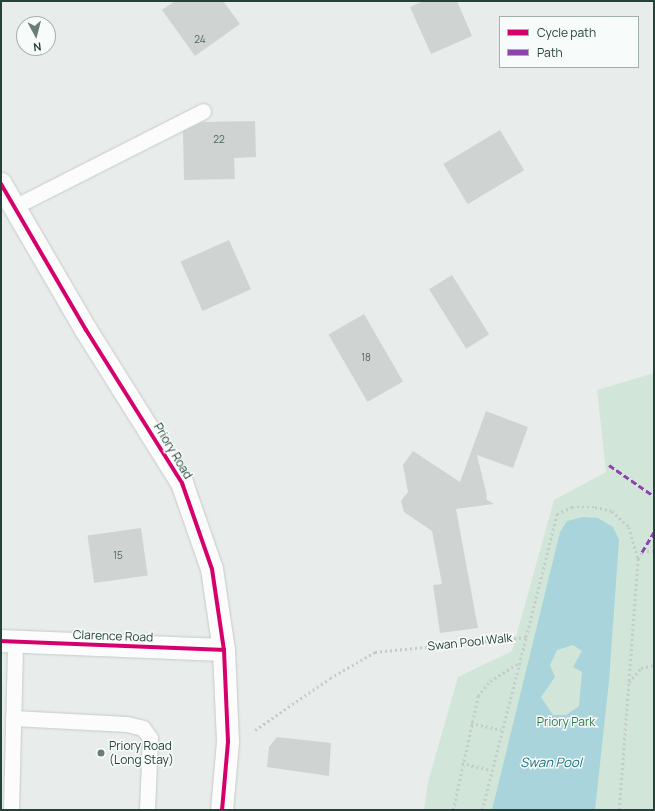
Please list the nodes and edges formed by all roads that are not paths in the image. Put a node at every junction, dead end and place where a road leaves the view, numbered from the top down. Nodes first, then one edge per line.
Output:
1 (203, 112) dead end
2 (1, 184) edge
3 (14, 207) junction
4 (8, 642) edge
5 (224, 650) junction
6 (13, 718) junction
7 (11, 810) edge
8 (147, 810) edge
9 (222, 810) edge

1 - 3 lane
2 - 3 street, Priory Road
3 - 5 street, Priory Road
4 - 5 street, Clarence Road
4 - 6 lane
5 - 9 street, Priory Road
6 - 7 lane
6 - 8 lane

